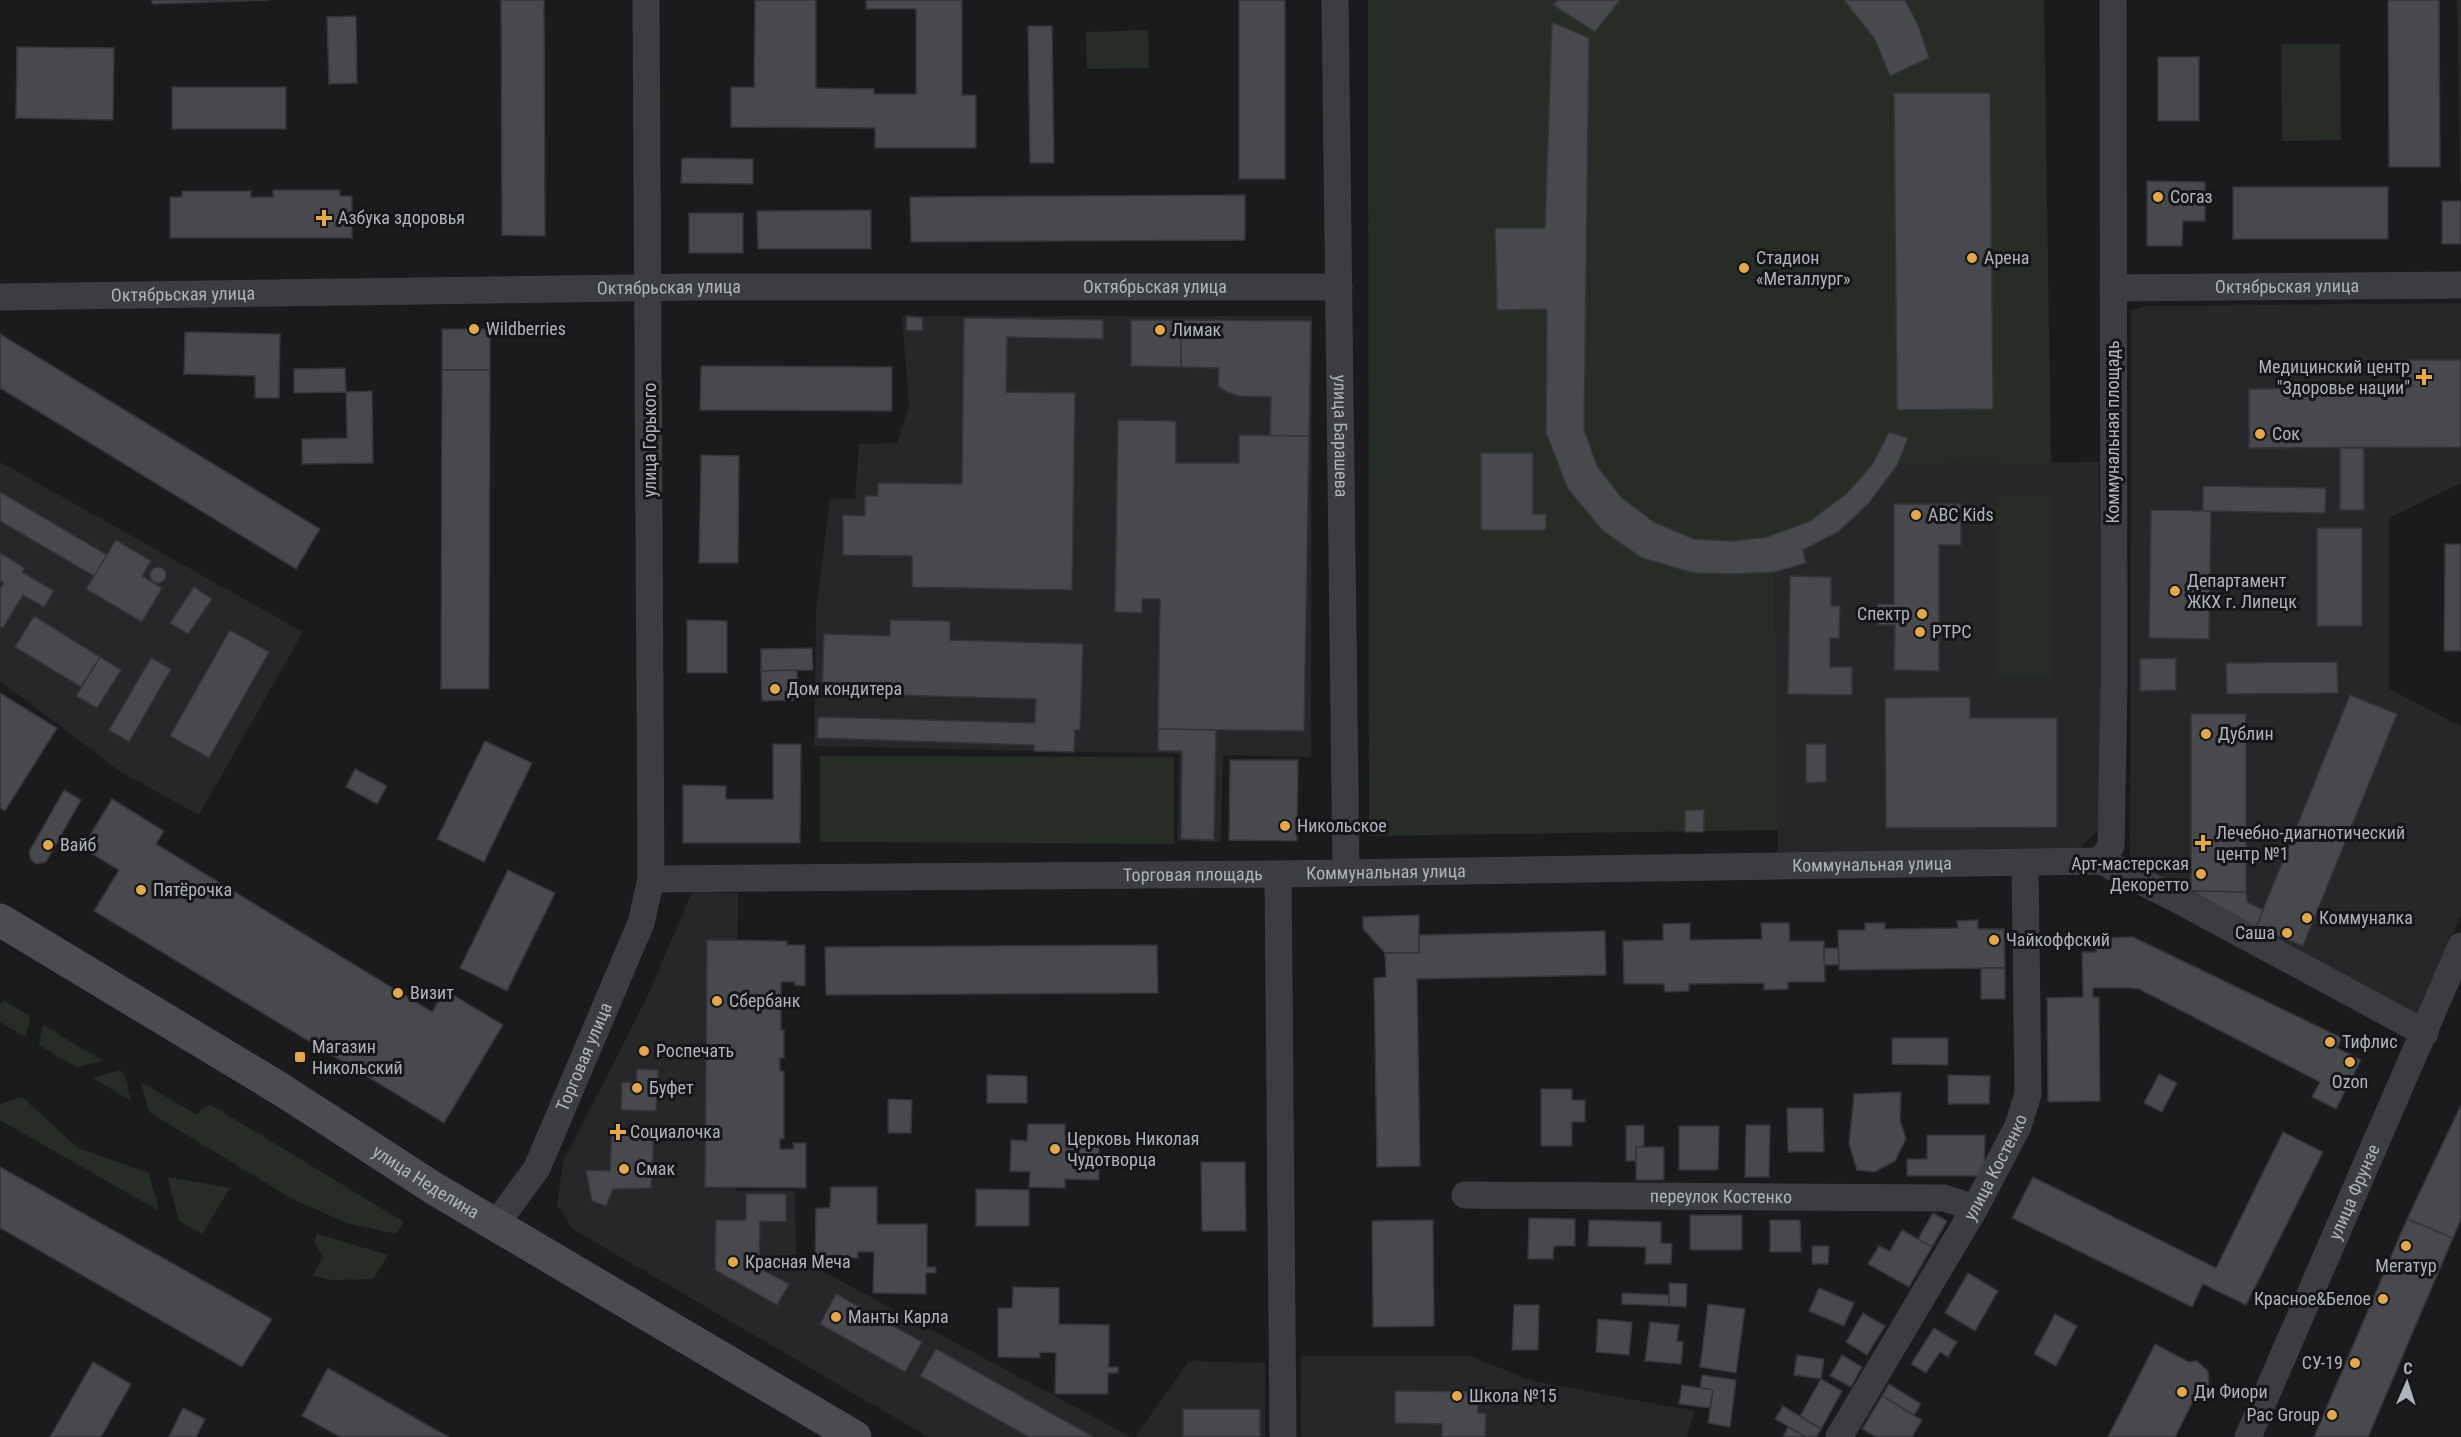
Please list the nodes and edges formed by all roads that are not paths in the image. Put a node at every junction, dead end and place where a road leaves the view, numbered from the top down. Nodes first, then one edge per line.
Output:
1 (646, 0) edge
2 (1335, 0) edge
3 (2113, 0) edge
4 (2461, 285) edge
5 (1339, 287) junction
6 (2113, 288) junction
7 (649, 289) junction
8 (0, 297) edge
9 (2101, 861) junction
10 (2025, 862) junction
11 (1346, 872) junction
12 (1278, 874) junction
13 (651, 879) junction
14 (0, 920) edge
15 (2461, 946) edge
16 (2452, 988) edge
17 (2425, 1033) junction
18 (1465, 1195) dead end
19 (1975, 1208) junction
20 (496, 1224) junction
21 (855, 1437) edge
22 (1283, 1437) edge
23 (1839, 1437) edge
24 (2248, 1437) edge

1 - 7 street, улица Горького
2 - 5 street, улица Барашева
3 - 6 street, Коммунальная площадь
4 - 6 street, Октябрьская улица
5 - 7 street, Октябрьская улица
5 - 11 street, улица Барашева
6 - 9 street, Коммунальная площадь
7 - 8 street, Октябрьская улица
7 - 13 street, улица Горького
9 - 10 street, Коммунальная улица
9 - 17 street, Коммунальная улица
10 - 11 street, Коммунальная улица
10 - 19 street, улица Костенко
11 - 12 street, Коммунальная улица
12 - 13 street, Торговая площадь
12 - 22 street, Торговая площадь
13 - 20 street, Торговая улица
14 - 20 main road, улица Неделина
15 - 16 street, улица Фрунзе
16 - 17 street, улица Фрунзе
17 - 24 street, улица Фрунзе
18 - 19 street, переулок Костенко
19 - 23 street, улица Костенко
20 - 21 main road, улица Неделина

